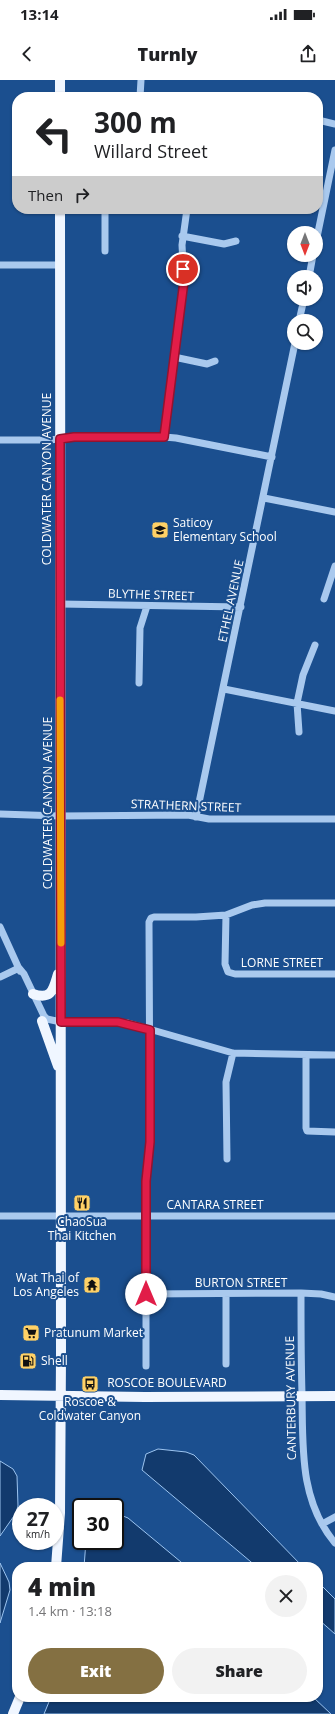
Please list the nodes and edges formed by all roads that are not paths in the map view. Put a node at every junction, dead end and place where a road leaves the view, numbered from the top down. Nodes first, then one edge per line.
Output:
1 (60, 80) edge
2 (141, 80) edge
3 (60, 92) edge
4 (140, 92) edge
5 (323, 121) edge
6 (335, 124) edge
7 (335, 150) edge
8 (323, 192) edge
9 (326, 193) junction
10 (323, 208) edge
11 (60, 214) edge
12 (105, 214) edge
13 (186, 214) edge
14 (322, 214) edge
15 (319, 226) edge
16 (182, 236) junction
17 (236, 241) dead end
18 (106, 251) dead end
19 (0, 265) edge
20 (60, 265) junction
21 (294, 350) edge
22 (174, 357) junction
23 (215, 361) dead end
24 (164, 437) junction
25 (60, 439) junction
26 (0, 440) edge
27 (272, 457) junction
28 (264, 498) junction
29 (335, 512) edge
30 (335, 566) edge
31 (324, 599) dead end
32 (60, 604) junction
33 (147, 606) junction
34 (241, 607) junction
35 (315, 645) dead end
36 (139, 684) dead end
37 (224, 688) junction
38 (297, 703) junction
39 (335, 711) edge
40 (299, 732) dead end
41 (0, 814) edge
42 (60, 816) junction
43 (196, 817) junction
44 (335, 819) edge
45 (335, 903) edge
46 (226, 915) junction
47 (0, 927) edge
48 (61, 963) junction
49 (19, 968) junction
50 (335, 974) edge
51 (0, 977) edge
52 (33, 994) junction
53 (42, 1021) junction
54 (61, 1022) junction
55 (150, 1030) junction
56 (233, 1053) junction
57 (306, 1055) junction
58 (335, 1055) edge
59 (60, 1072) junction
60 (335, 1132) edge
61 (227, 1159) dead end
62 (0, 1216) edge
63 (61, 1216) junction
64 (146, 1216) junction
65 (335, 1216) edge
66 (301, 1293) junction
67 (146, 1294) junction
68 (226, 1294) junction
69 (335, 1298) edge
70 (226, 1364) dead end
71 (146, 1366) dead end
72 (0, 1396) edge
73 (61, 1396) junction
74 (302, 1396) junction
75 (335, 1396) edge
76 (335, 1517) edge
77 (322, 1524) junction
78 (335, 1543) edge
79 (56, 1562) edge
80 (18, 1702) edge
81 (13, 1714) edge

1 - 3 main road
2 - 4 street
5 - 6 street
7 - 9 street
8 - 9 street
9 - 10 street
11 - 20 main road, COLDWATER CANYON AVENUE
12 - 18 street
13 - 16 street
14 - 15 street
16 - 17 street
16 - 22 street
19 - 20 street
20 - 25 main road, COLDWATER CANYON AVENUE
21 - 27 street, ETHEL AVENUE
22 - 23 street
22 - 24 street
24 - 25 street
24 - 27 street
25 - 26 street
25 - 32 main road, COLDWATER CANYON AVENUE
27 - 28 street, ETHEL AVENUE
28 - 29 street
28 - 34 street, ETHEL AVENUE
30 - 31 street
32 - 33 street, BLYTHE STREET
32 - 42 main road, COLDWATER CANYON AVENUE
33 - 34 street, BLYTHE STREET
33 - 36 street
34 - 37 street, ETHEL AVENUE
35 - 38 street
37 - 38 street
37 - 43 street, ETHEL AVENUE
38 - 39 street
38 - 40 street
41 - 42 street, STRATHERN STREET
42 - 43 street, STRATHERN STREET
42 - 48 main road, COLDWATER CANYON AVENUE
43 - 44 street, STRATHERN STREET
45 - 46 street
46 - 50 street, LORNE STREET
46 - 55 street
47 - 49 street
48 - 52 main road
48 - 54 main road, COLDWATER CANYON AVENUE
49 - 51 street
49 - 52 street
49 - 53 street
52 - 54 street
53 - 54 street
53 - 59 main road
54 - 55 street
54 - 59 main road, COLDWATER CANYON AVENUE
55 - 56 street
55 - 64 street
56 - 57 street
56 - 61 street
57 - 58 street
57 - 60 street
59 - 63 main road, COLDWATER CANYON AVENUE
62 - 63 street, CANTARA STREET
63 - 64 street, CANTARA STREET
63 - 73 main road, COLDWATER CANYON AVENUE
64 - 65 street, CANTARA STREET
64 - 67 street
66 - 68 street, BURTON STREET
66 - 69 street, BURTON STREET
66 - 74 street, CANTERBURY AVENUE
67 - 68 street, BURTON STREET
67 - 71 street
68 - 70 street
72 - 73 main road, ROSCOE BOULEVARD
73 - 74 main road, ROSCOE BOULEVARD
73 - 79 main road, COLDWATER CANYON AVENUE
74 - 75 main road, ROSCOE BOULEVARD
74 - 77 street, CANTERBURY AVENUE
76 - 77 street
77 - 78 street, CANTERBURY AVENUE
80 - 81 main road

